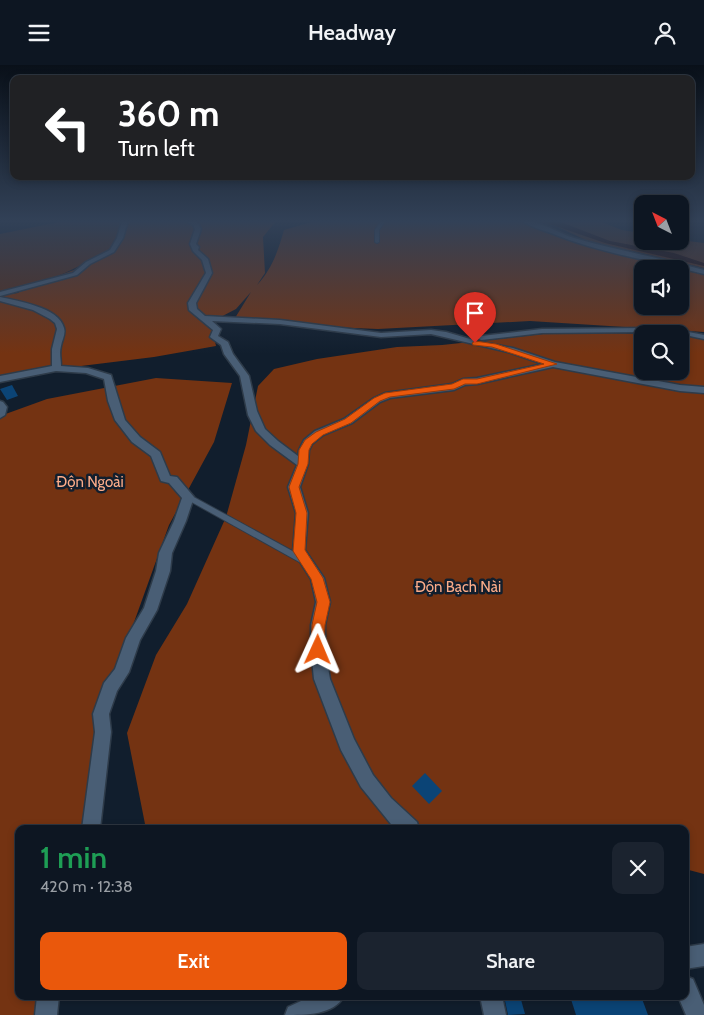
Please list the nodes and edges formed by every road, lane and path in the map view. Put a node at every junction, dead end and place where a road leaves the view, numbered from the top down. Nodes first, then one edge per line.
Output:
1 (85, 265) edge
2 (207, 265) edge
3 (680, 265) edge
4 (704, 272) edge
5 (22, 289) junction
6 (0, 294) edge
7 (0, 299) edge
8 (14, 304) junction
9 (204, 319) junction
10 (446, 334) junction
11 (704, 337) edge
12 (553, 364) junction
13 (56, 367) junction
14 (3, 379) edge
15 (704, 390) edge
16 (0, 404) edge
17 (0, 415) edge
18 (303, 464) junction
19 (188, 497) junction
20 (304, 561) junction
21 (91, 825) edge
22 (404, 825) edge
23 (704, 955) edge
24 (689, 957) edge
25 (689, 996) edge
26 (48, 1000) edge
27 (327, 1000) edge
28 (492, 1000) edge
29 (46, 1015) edge
30 (296, 1015) edge
31 (495, 1015) edge
32 (697, 1015) edge

1 - 5 street
2 - 9 street
3 - 4 street
5 - 6 street
5 - 8 street
7 - 8 street
8 - 13 street
9 - 10 street
9 - 18 street
10 - 11 street
10 - 12 street
12 - 15 street
12 - 18 street
13 - 14 street
13 - 19 street
16 - 17 street
18 - 20 street
19 - 20 lane
19 - 21 street
20 - 22 street
23 - 24 street
25 - 32 street
26 - 29 street
27 - 30 street
28 - 31 street

